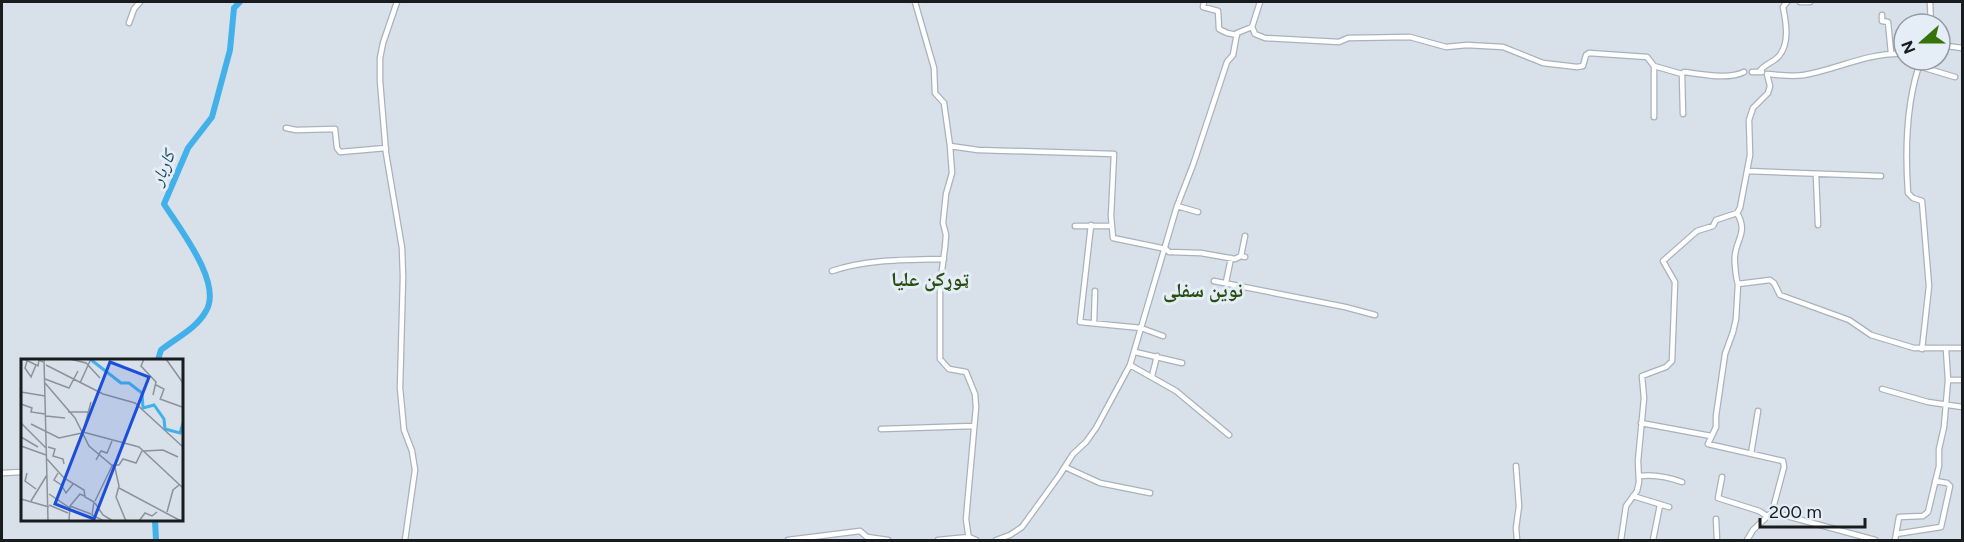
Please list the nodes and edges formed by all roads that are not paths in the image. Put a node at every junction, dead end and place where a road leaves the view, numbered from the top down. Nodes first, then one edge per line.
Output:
1 (140, 2) edge
2 (397, 2) edge
3 (915, 2) edge
4 (1204, 2) edge
5 (1260, 2) edge
6 (1787, 2) edge
7 (1800, 2) edge
8 (1810, 2) edge
9 (1882, 15) dead end
10 (129, 23) dead end
11 (1252, 27) junction
12 (1237, 35) junction
13 (1891, 53) joint
14 (1654, 66) junction
15 (1744, 72) dead end
16 (1752, 72) dead end
17 (1760, 72) junction
18 (1917, 72) edge
19 (1942, 72) edge
20 (1682, 74) junction
21 (1767, 75) junction
22 (1955, 77) dead end
23 (1680, 91) dead end
24 (1683, 114) dead end
25 (1654, 117) dead end
26 (286, 128) dead end
27 (950, 146) junction
28 (386, 148) junction
29 (1747, 171) junction
30 (1816, 175) junction
31 (1881, 176) dead end
32 (1177, 206) junction
33 (1198, 212) dead end
34 (1737, 213) junction
35 (1091, 225) junction
36 (1818, 225) dead end
37 (1075, 226) dead end
38 (1111, 226) junction
39 (1245, 236) dead end
40 (1166, 249) junction
41 (1231, 258) junction
42 (944, 259) junction
43 (832, 271) dead end
44 (1214, 280) dead end
45 (1226, 282) junction
46 (1738, 284) junction
47 (1095, 291) dead end
48 (1375, 315) dead end
49 (1094, 323) junction
50 (1142, 328) junction
51 (1162, 336) dead end
52 (1962, 348) edge
53 (1923, 349) junction
54 (1946, 349) junction
55 (1135, 352) junction
56 (1157, 356) junction
57 (1182, 363) dead end
58 (1130, 365) junction
59 (1152, 376) junction
60 (1948, 380) junction
61 (1962, 380) edge
62 (1882, 389) dead end
63 (1946, 405) junction
64 (1962, 407) edge
65 (1758, 411) dead end
66 (1641, 423) junction
67 (973, 426) junction
68 (881, 429) dead end
69 (1229, 435) dead end
70 (1711, 436) junction
71 (1751, 454) junction
72 (1516, 466) dead end
73 (1065, 467) junction
74 (21, 472) edge
75 (2, 473) edge
76 (1640, 476) junction
77 (1722, 477) dead end
78 (1935, 481) junction
79 (1682, 482) dead end
80 (1150, 493) dead end
81 (1633, 496) junction
82 (1660, 505) junction
83 (1669, 507) dead end
84 (1772, 512) junction
85 (1767, 516) junction
86 (1716, 519) dead end
87 (1896, 534) junction
88 (969, 539) edge
89 (405, 540) edge
90 (788, 540) edge
91 (888, 540) edge
92 (938, 540) edge
93 (975, 540) edge
94 (996, 540) edge
95 (1517, 540) edge
96 (1621, 540) edge
97 (1653, 540) edge
98 (1717, 540) edge
99 (1747, 540) edge
100 (1875, 540) edge
101 (1895, 540) edge

1 - 10 street
2 - 28 street
3 - 27 street
4 - 12 street
5 - 11 street
6 - 17 street
7 - 8 street
9 - 13 street
11 - 12 street
11 - 14 street
12 - 32 street
13 - 21 street
14 - 20 street
14 - 25 street
15 - 20 street
16 - 17 street
17 - 21 street
18 - 53 street
19 - 22 street
20 - 23 street
20 - 24 street
21 - 29 street
26 - 28 street
27 - 38 street
27 - 42 street
28 - 89 street
29 - 30 street
29 - 34 street
30 - 31 street
30 - 36 street
32 - 33 street
32 - 40 street
34 - 46 street
34 - 66 street
35 - 37 street
35 - 38 street
35 - 49 street
38 - 40 street
39 - 41 street
40 - 41 street
40 - 50 street
41 - 45 street
42 - 43 street
42 - 67 street
44 - 45 street
45 - 48 street
46 - 53 street
46 - 70 street
47 - 49 street
49 - 50 street
50 - 51 street
50 - 55 street
52 - 54 street
53 - 54 street
54 - 60 street
55 - 56 street
55 - 58 street
56 - 57 street
56 - 59 street
58 - 59 street
58 - 73 street
59 - 69 street
60 - 61 street
60 - 63 street
62 - 63 street
63 - 64 street
63 - 78 street
65 - 71 street
66 - 70 street
66 - 76 street
67 - 68 street
67 - 88 street
70 - 71 street
71 - 84 street
72 - 95 street
73 - 80 street
73 - 94 street
74 - 75 street
76 - 79 street
76 - 81 street
77 - 85 street
78 - 87 street
78 - 87 street
81 - 82 street
81 - 96 street
82 - 83 street
82 - 97 street
84 - 85 street
84 - 100 street
85 - 99 street
86 - 98 street
87 - 101 street
88 - 92 street
88 - 93 street
90 - 91 street

